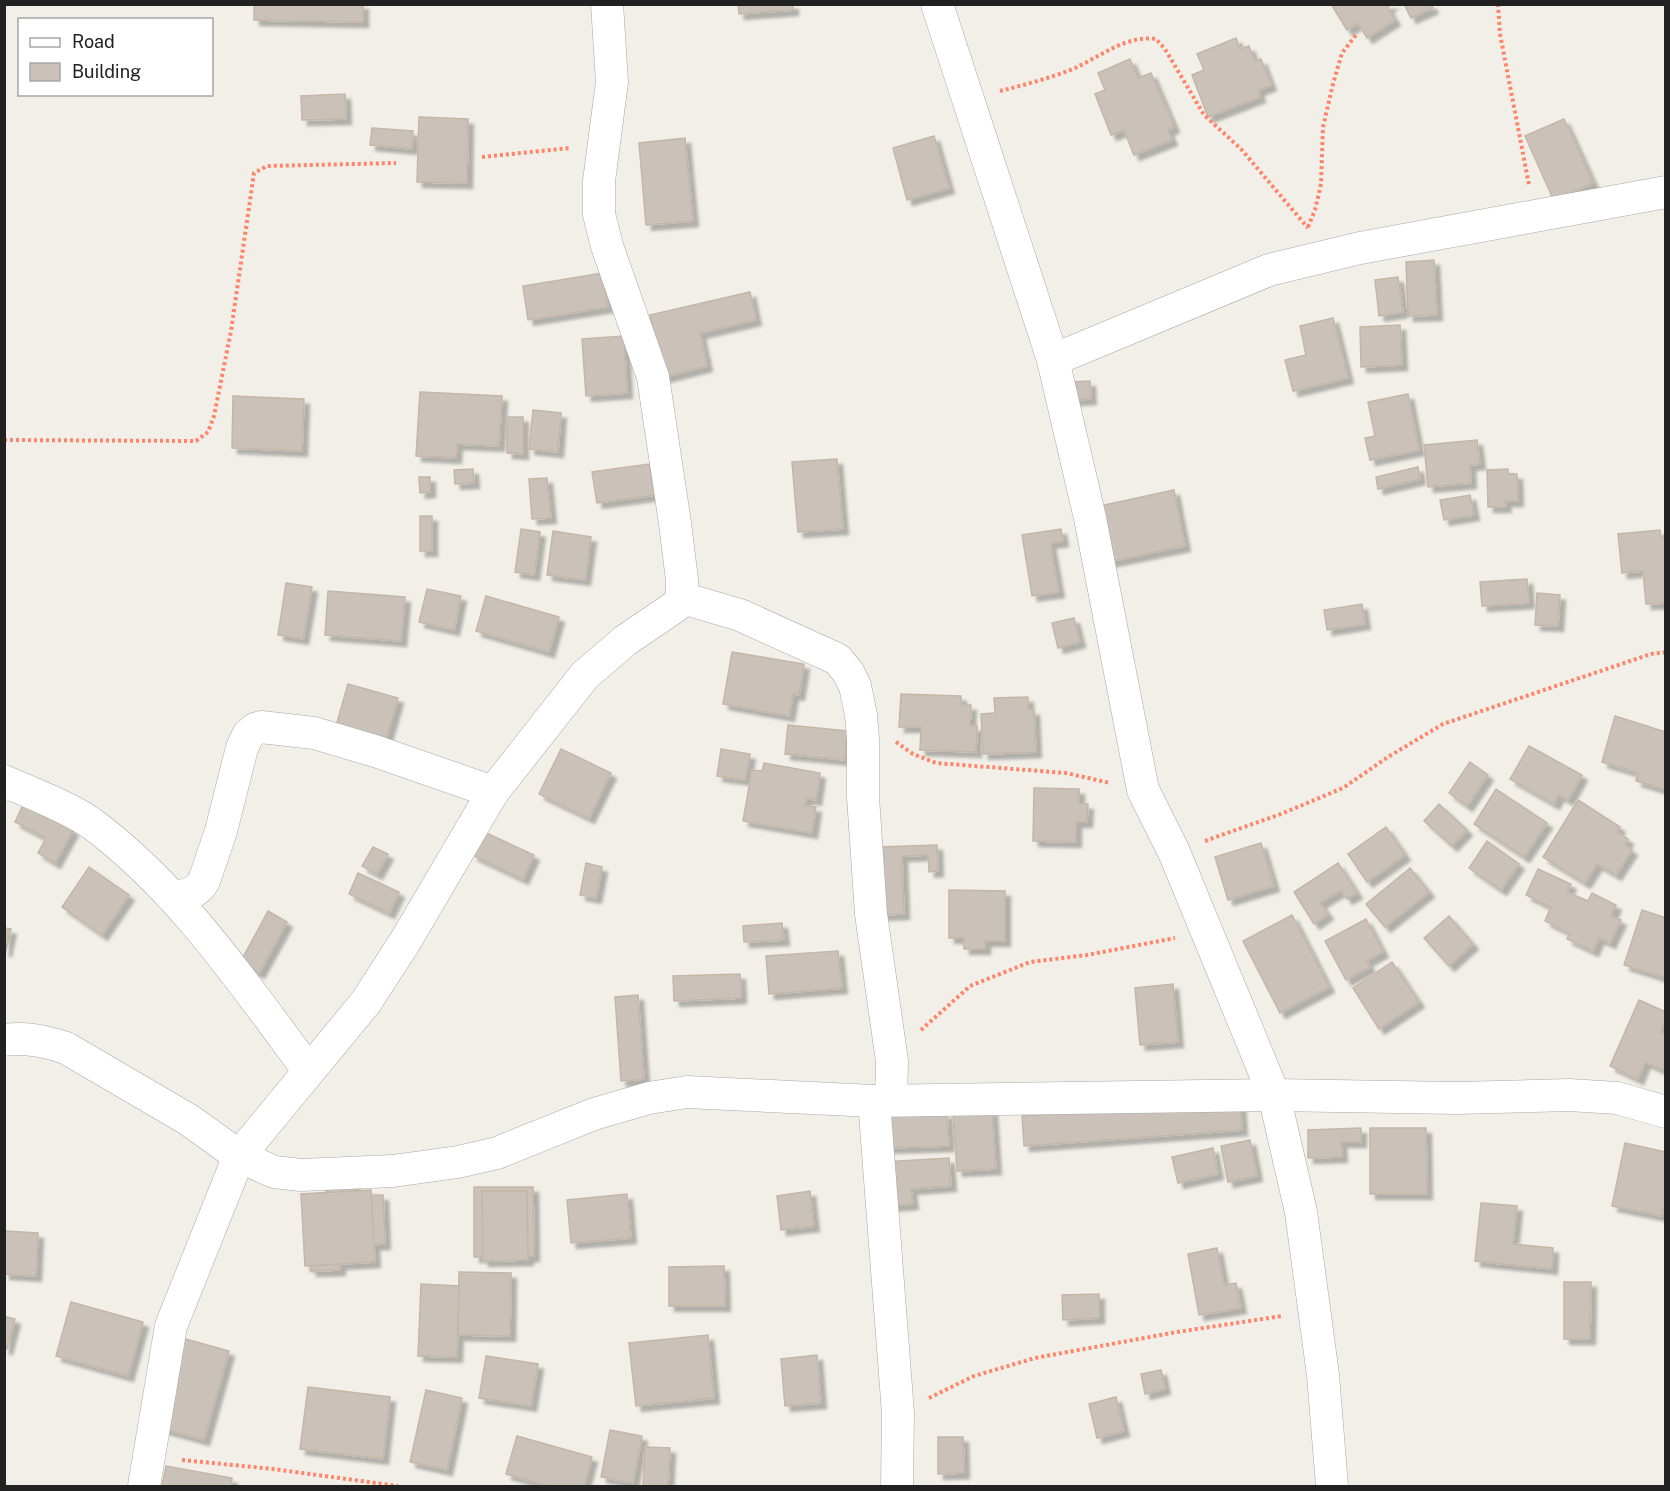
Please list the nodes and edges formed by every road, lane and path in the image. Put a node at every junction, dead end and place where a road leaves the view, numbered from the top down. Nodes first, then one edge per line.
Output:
1 (607, 4) edge
2 (937, 4) edge
3 (1498, 4) edge
4 (1356, 35) dead end
5 (967, 100) junction
6 (604, 145) junction
7 (482, 158) dead end
8 (396, 163) dead end
9 (1665, 192) edge
10 (1535, 216) junction
11 (1308, 228) junction
12 (1303, 234) dead end
13 (1053, 360) junction
14 (4, 440) edge
15 (682, 598) junction
16 (1665, 652) edge
17 (861, 715) junction
18 (4, 782) edge
19 (1143, 790) junction
20 (492, 792) junction
21 (1174, 852) junction
22 (173, 898) junction
23 (1206, 931) junction
24 (4, 1040) edge
25 (892, 1060) junction
26 (308, 1070) junction
27 (1274, 1095) junction
28 (882, 1100) junction
29 (1665, 1112) edge
30 (239, 1156) junction
31 (1314, 1311) junction
32 (898, 1413) junction
33 (146, 1471) edge
34 (398, 1486) edge
35 (897, 1486) edge
36 (1332, 1486) edge

1 - 6 street
2 - 5 street
3 - 10 path
4 - 11 path
5 - 11 path
5 - 13 street
6 - 7 path
6 - 15 street
8 - 14 path
9 - 10 street
10 - 13 street
11 - 12 path
13 - 19 street
15 - 17 street
15 - 20 street
16 - 21 path
17 - 19 path
17 - 25 street
18 - 22 street
19 - 21 street
20 - 22 street
20 - 26 street
21 - 23 street
22 - 26 street
23 - 25 path
23 - 27 street
24 - 30 street
25 - 28 street
26 - 30 street
27 - 28 street
27 - 29 street
27 - 31 street
28 - 30 street
28 - 32 street
30 - 33 street
31 - 32 path
31 - 36 street
32 - 35 street
33 - 34 path

